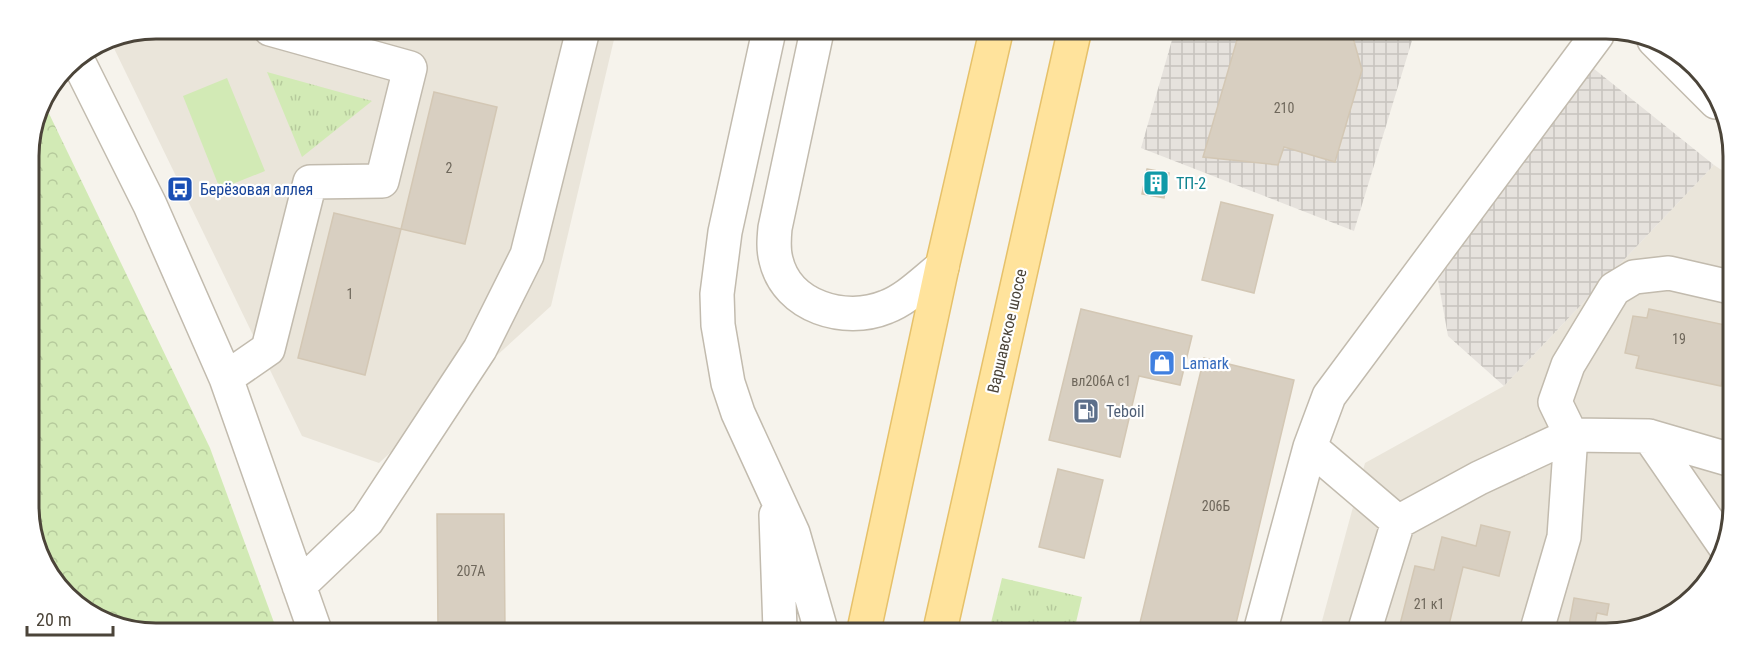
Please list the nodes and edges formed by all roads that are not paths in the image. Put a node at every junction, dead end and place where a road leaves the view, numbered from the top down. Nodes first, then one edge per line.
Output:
1 (306, 39) edge
2 (581, 39) edge
3 (767, 39) edge
4 (815, 39) edge
5 (994, 39) edge
6 (1073, 39) edge
7 (1594, 39) edge
8 (1679, 65) edge
9 (81, 67) edge
10 (1699, 85) edge
11 (942, 267) junction
12 (1723, 285) edge
13 (226, 378) junction
14 (1571, 435) junction
15 (1649, 436) junction
16 (1310, 447) junction
17 (1723, 458) edge
18 (775, 493) junction
19 (1398, 522) junction
20 (1719, 537) edge
21 (299, 586) junction
22 (312, 623) edge
23 (780, 623) edge
24 (818, 623) edge
25 (866, 623) edge
26 (942, 623) edge
27 (1262, 623) edge
28 (1367, 623) edge
29 (1539, 623) edge

1 - 13 street
2 - 21 street
3 - 18 street
4 - 11 street
5 - 11 main road
6 - 26 main road, Варшавское шоссе
7 - 16 street
8 - 10 street
9 - 13 street
11 - 25 main road
12 - 14 street
13 - 21 street
14 - 15 street
14 - 19 street
14 - 29 street
15 - 17 street
15 - 20 street
16 - 19 street
16 - 27 street
18 - 23 street
18 - 24 street
19 - 28 street
21 - 22 street

